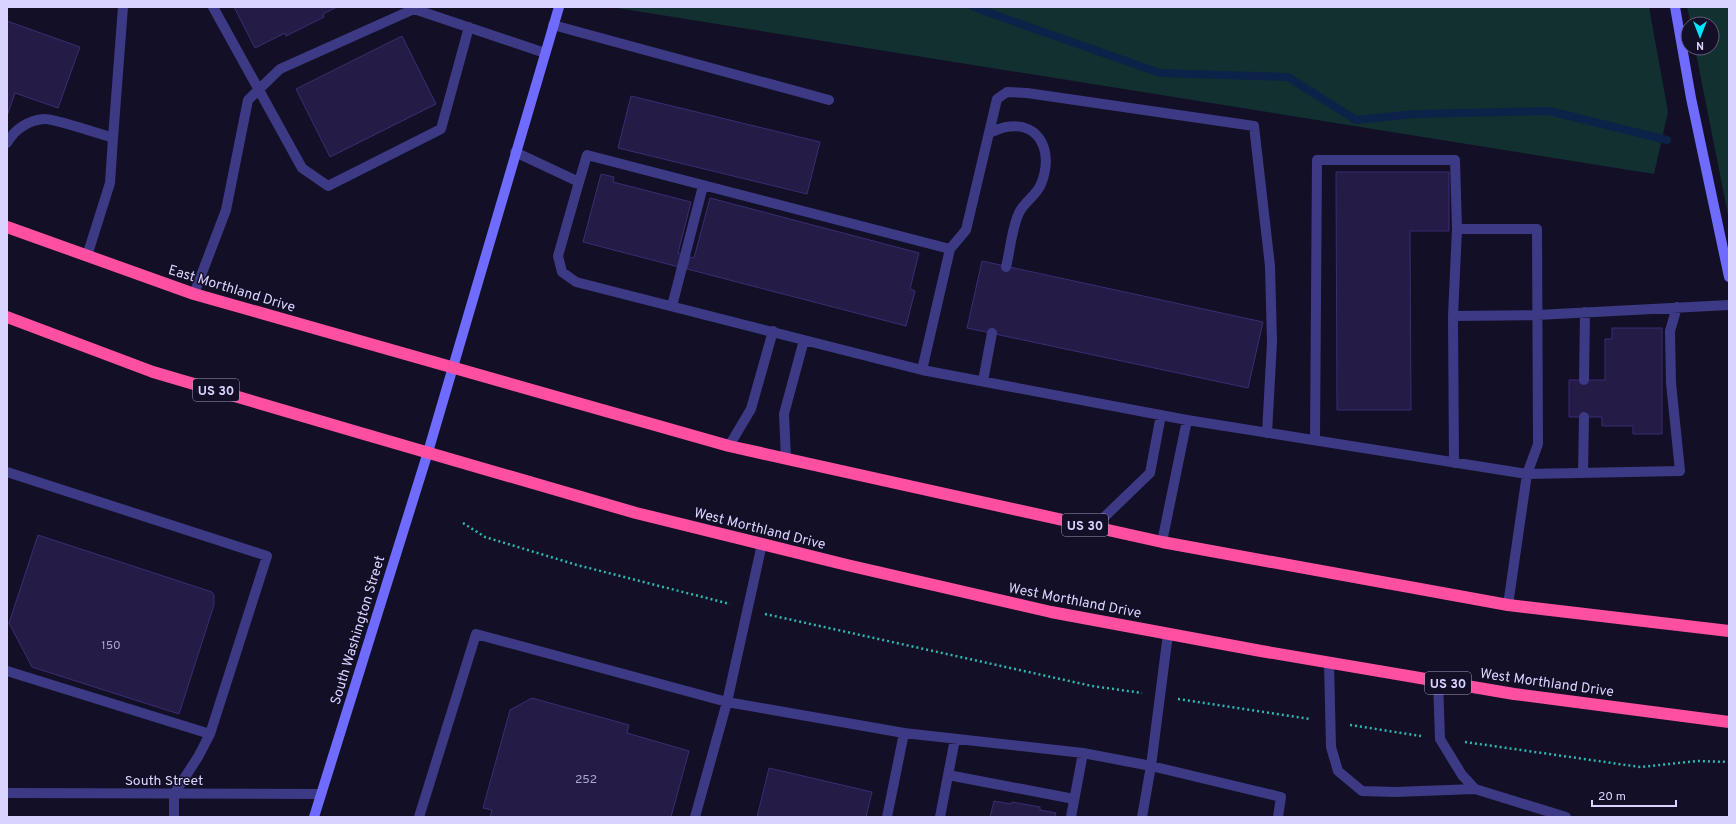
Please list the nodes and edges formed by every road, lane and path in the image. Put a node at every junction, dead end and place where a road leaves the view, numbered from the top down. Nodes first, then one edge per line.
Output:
1 (123, 7) edge
2 (213, 7) edge
3 (559, 7) edge
4 (1675, 7) edge
5 (401, 10) edge
6 (553, 25) junction
7 (469, 28) junction
8 (545, 53) junction
9 (259, 90) junction
10 (829, 100) dead end
11 (989, 133) junction
12 (113, 138) junction
13 (7, 143) edge
14 (515, 152) junction
15 (579, 182) junction
16 (703, 186) junction
17 (7, 227) edge
18 (1457, 229) junction
19 (950, 249) junction
20 (87, 256) junction
21 (1006, 266) dead end
22 (1729, 277) edge
23 (194, 294) junction
24 (1729, 305) edge
25 (672, 306) junction
26 (1677, 307) junction
27 (1585, 312) junction
28 (1537, 315) junction
29 (1453, 316) junction
30 (7, 317) edge
31 (773, 331) junction
32 (992, 333) dead end
33 (804, 340) junction
34 (452, 368) junction
35 (922, 370) junction
36 (1584, 380) dead end
37 (983, 381) junction
38 (1161, 416) junction
39 (1584, 417) dead end
40 (1187, 420) junction
41 (1267, 433) junction
42 (1315, 440) junction
43 (729, 446) junction
44 (428, 452) junction
45 (786, 459) junction
46 (1454, 463) junction
47 (1583, 473) junction
48 (1527, 474) junction
49 (8, 475) edge
50 (463, 523) dead end
51 (1094, 527) junction
52 (1162, 542) junction
53 (762, 544) junction
54 (1508, 605) junction
55 (747, 609) junction
56 (1729, 632) edge
57 (1168, 634) junction
58 (1329, 663) junction
59 (7, 671) edge
60 (1438, 681) junction
61 (1160, 696) junction
62 (726, 702) junction
63 (1330, 722) junction
64 (1729, 722) edge
65 (904, 733) junction
66 (210, 734) junction
67 (955, 739) junction
68 (1440, 739) junction
69 (1083, 753) junction
70 (1729, 762) edge
71 (1151, 766) junction
72 (948, 774) junction
73 (1475, 790) junction
74 (7, 793) edge
75 (174, 794) junction
76 (320, 794) junction
77 (1074, 799) junction
78 (174, 817) edge
79 (314, 817) edge
80 (418, 817) edge
81 (695, 817) edge
82 (888, 817) edge
83 (940, 817) edge
84 (1071, 817) edge
85 (1142, 817) edge
86 (1278, 817) edge
87 (1566, 817) edge

1 - 12 street
2 - 9 street
3 - 6 main road, South Washington Street
4 - 22 main road
5 - 7 street
5 - 9 street
6 - 8 main road, South Washington Street
6 - 10 street
7 - 8 street
7 - 9 street
8 - 14 main road, South Washington Street
9 - 23 street
11 - 19 street
11 - 21 street
11 - 41 street
12 - 13 street
12 - 20 street
14 - 15 street
14 - 34 main road, South Washington Street
15 - 16 street
15 - 25 street
16 - 19 street
16 - 25 street
17 - 20 highway, East Morthland Drive / US 30
18 - 28 street
18 - 29 street
18 - 42 street
19 - 35 street
20 - 23 highway, East Morthland Drive / US 30
23 - 34 highway, East Morthland Drive / US 30
24 - 26 street
25 - 31 street
26 - 27 street
26 - 47 street
27 - 28 street
27 - 36 street
28 - 29 street
28 - 48 street
29 - 46 street
30 - 44 highway, US 30
31 - 33 street
31 - 43 street
32 - 37 street
33 - 35 street
33 - 45 street
34 - 43 highway, US 30
34 - 44 main road, South Washington Street
35 - 37 street
37 - 38 street
38 - 40 street
38 - 51 street
39 - 47 street
40 - 41 street
40 - 52 street
41 - 42 street
42 - 46 street
43 - 45 highway, US 30
44 - 53 highway, West Morthland Drive / US 30
44 - 76 main road, South Washington Street
45 - 51 highway, US 30
46 - 48 street
47 - 48 street
48 - 54 street
49 - 66 street
50 - 55 path
51 - 52 highway, US 30
52 - 54 highway, US 30
53 - 55 street
53 - 57 highway, West Morthland Drive / US 30
54 - 56 highway, US 30
55 - 61 path
55 - 62 street
57 - 58 highway, West Morthland Drive / US 30
57 - 61 street
58 - 60 highway, West Morthland Drive / US 30
58 - 63 street
59 - 66 street
60 - 64 highway, West Morthland Drive / US 30
60 - 68 street
61 - 63 path
61 - 71 street
62 - 65 street
62 - 80 street
62 - 81 street
63 - 68 path
63 - 73 street
65 - 67 street
65 - 82 street
66 - 75 street
67 - 69 street
67 - 72 street
68 - 70 path
68 - 73 street
69 - 71 street
69 - 77 street
71 - 85 street
71 - 86 street
72 - 77 street
72 - 83 street
73 - 87 street
74 - 75 street, South Street
75 - 76 street, South Street
75 - 78 street
76 - 79 main road, South Washington Street
77 - 84 street

